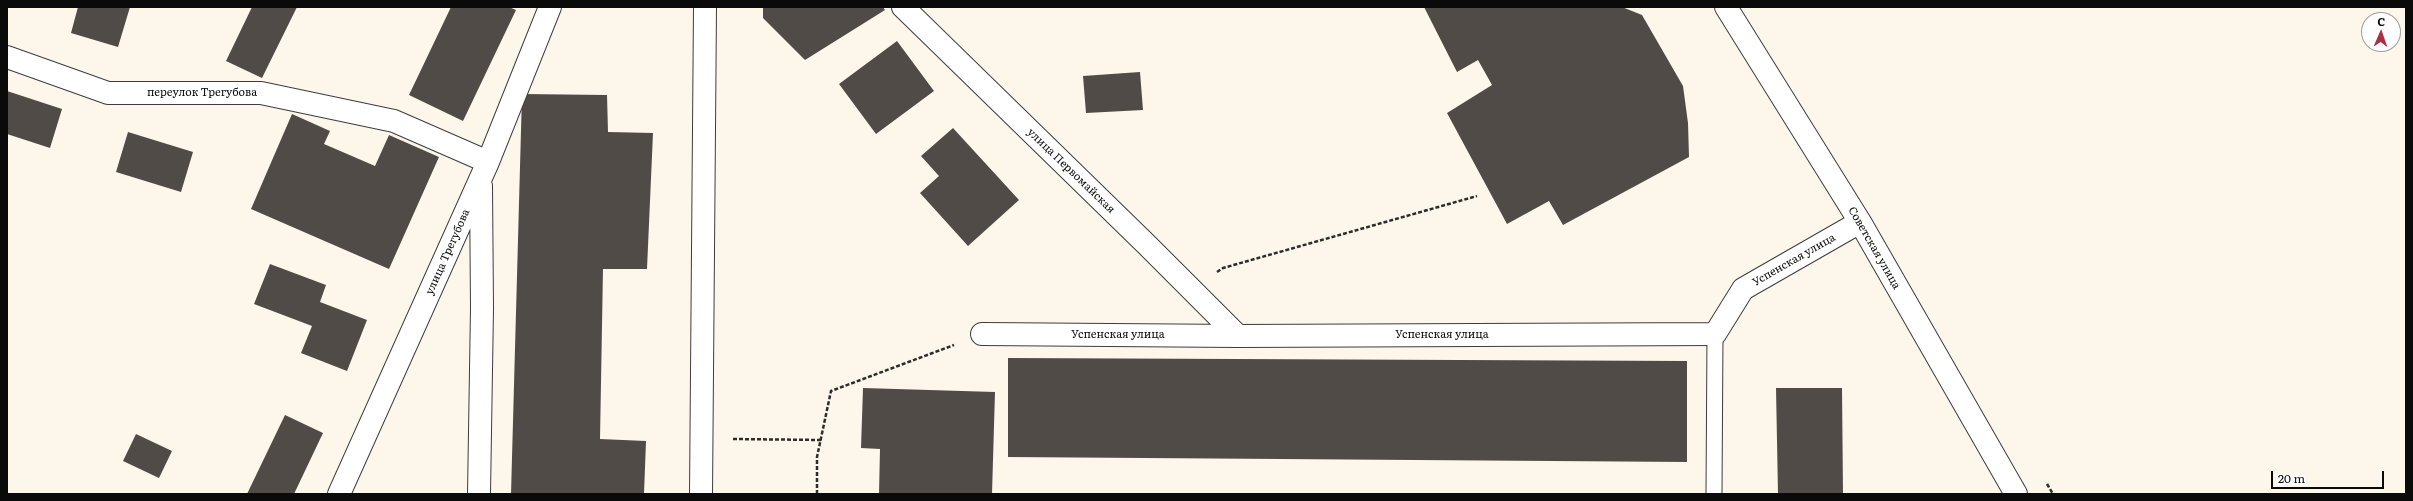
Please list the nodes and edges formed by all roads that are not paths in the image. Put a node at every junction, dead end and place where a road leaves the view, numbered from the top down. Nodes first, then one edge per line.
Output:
1 (550, 7) edge
2 (705, 7) edge
3 (903, 7) edge
4 (1726, 7) edge
5 (7, 57) edge
6 (484, 170) junction
7 (1860, 222) junction
8 (982, 334) road end
9 (1715, 334) junction
10 (1238, 336) junction
11 (339, 494) edge
12 (479, 494) edge
13 (702, 494) edge
14 (1714, 494) edge
15 (2016, 494) edge

1 - 6 street, улица Трегубова
2 - 13 street
3 - 10 street, улица Первомайская
4 - 7 street, Советская улица
5 - 6 street, переулок Трегубова
6 - 11 street, улица Трегубова
6 - 12 street
7 - 9 street, Успенская улица
7 - 15 street, Советская улица
8 - 10 street, Успенская улица
9 - 10 street, Успенская улица
9 - 14 lane

